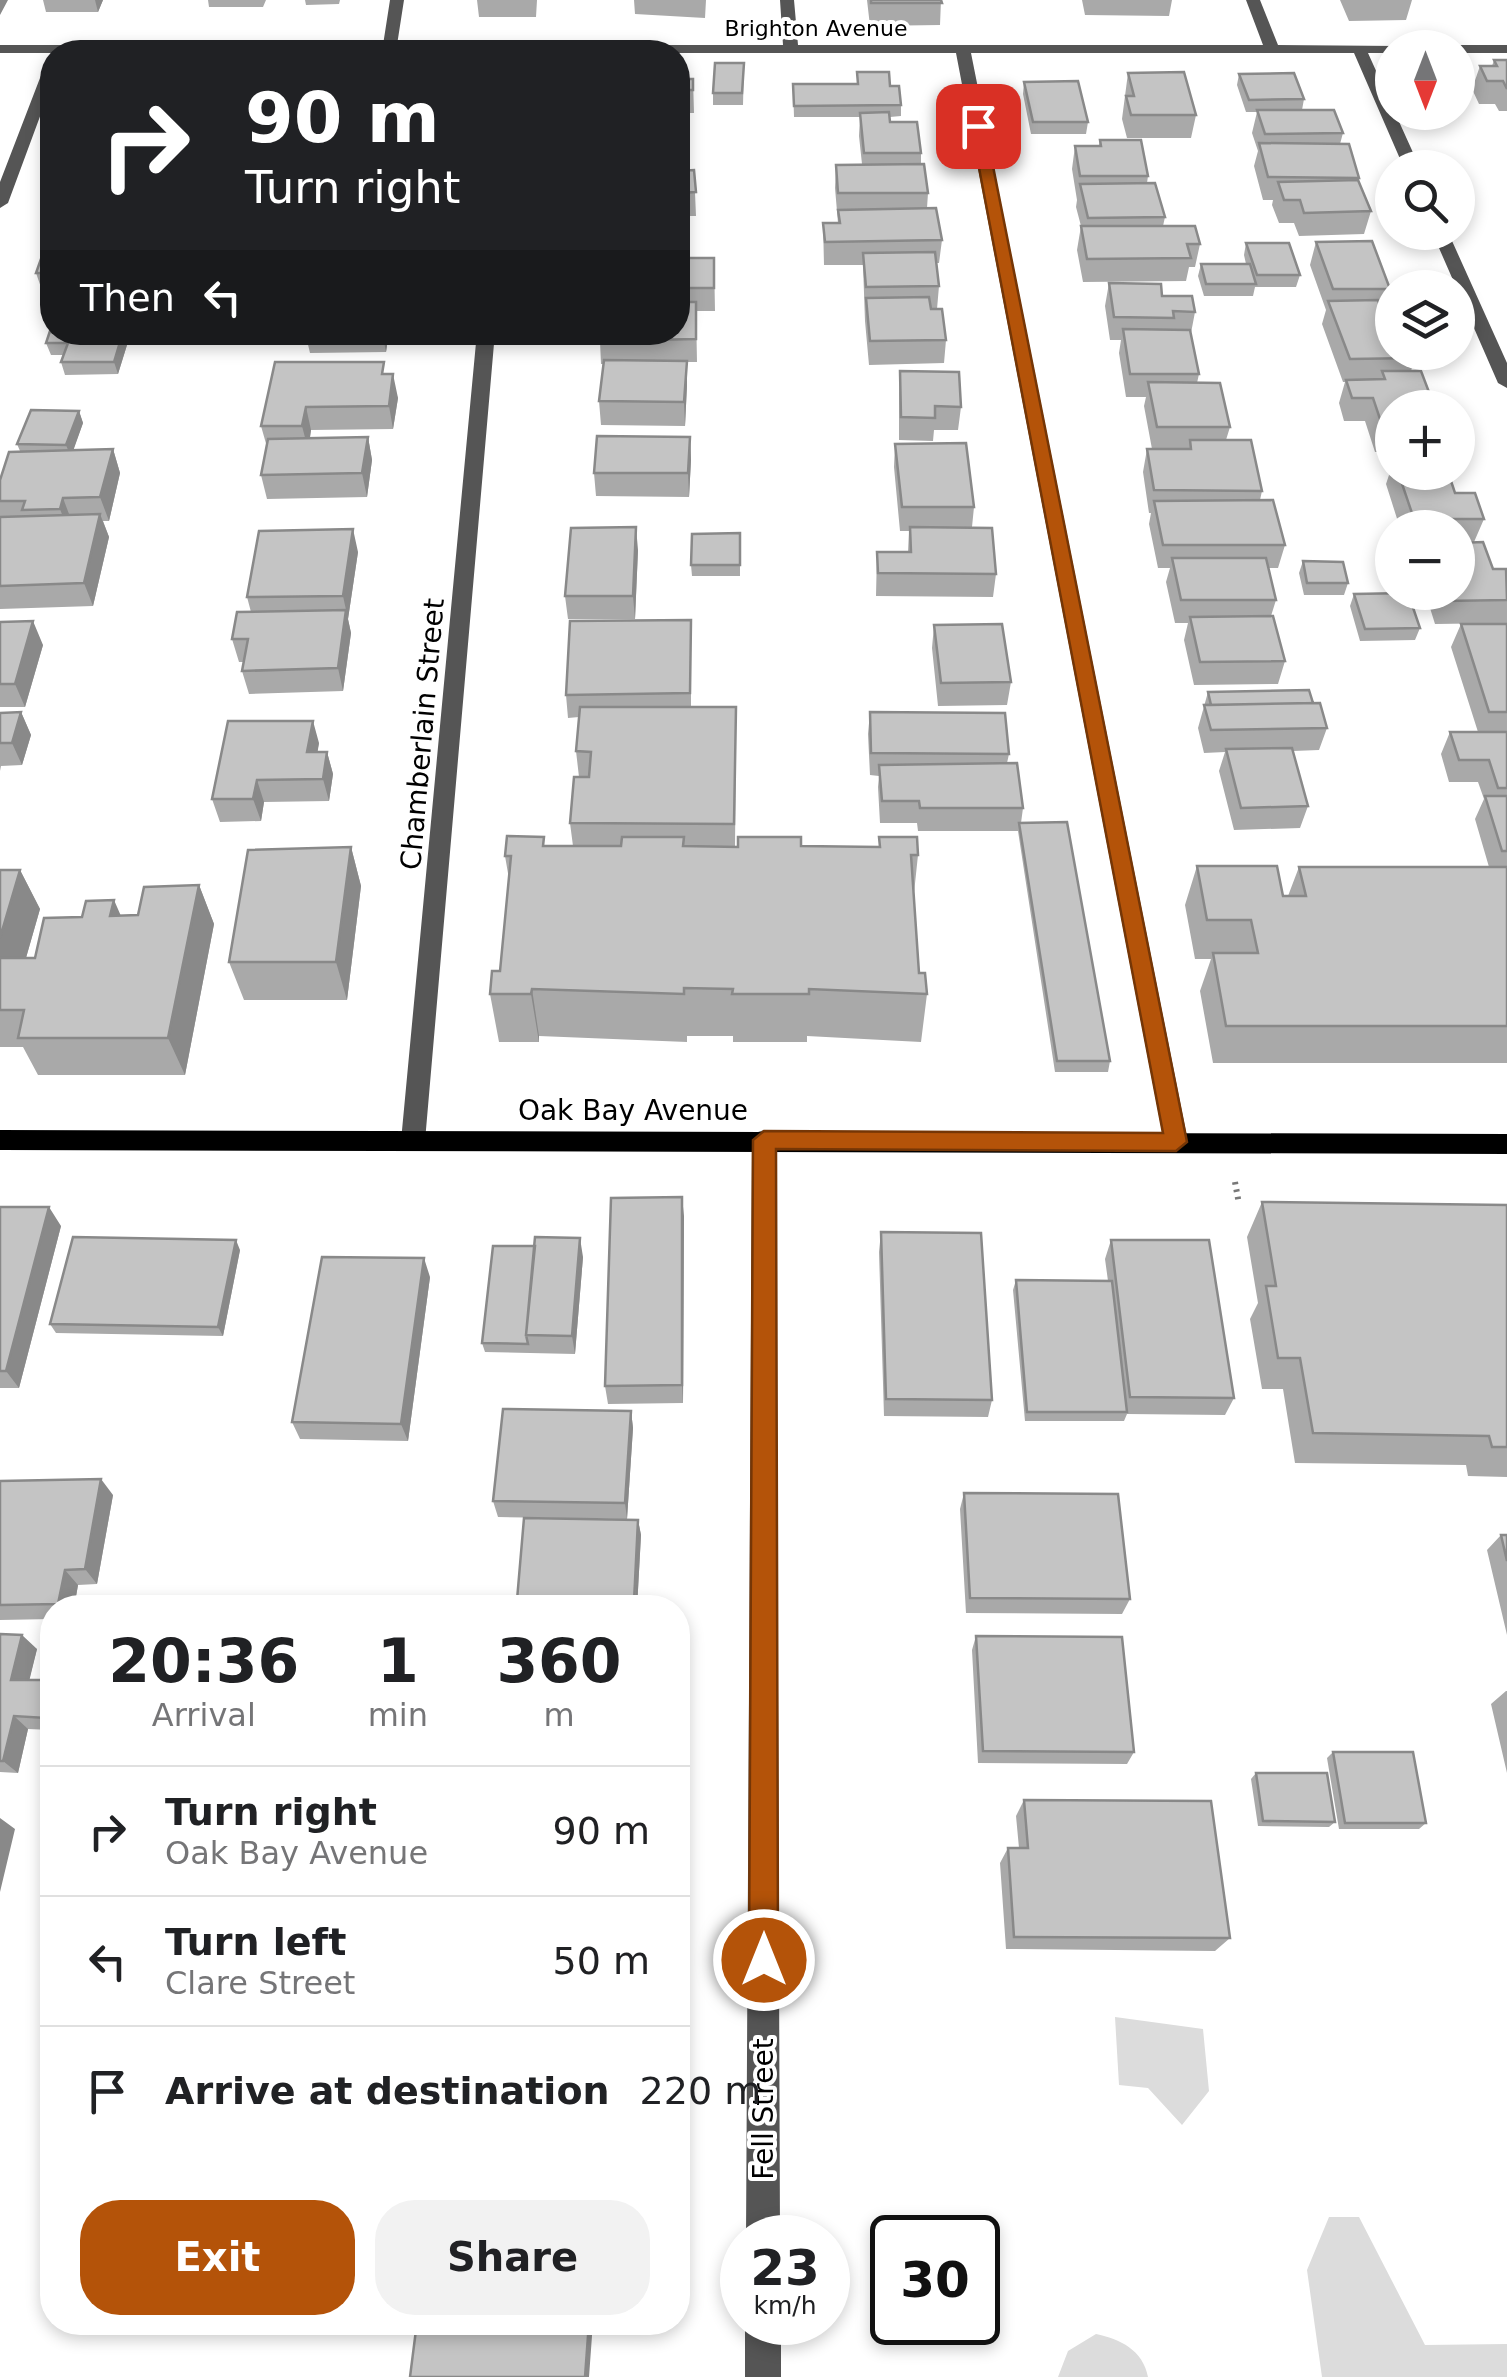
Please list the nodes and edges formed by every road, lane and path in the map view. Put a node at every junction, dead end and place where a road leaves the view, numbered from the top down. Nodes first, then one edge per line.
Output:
1 (397, 0) edge
2 (787, 0) edge
3 (1254, 0) edge
4 (391, 40) edge
5 (1359, 48) junction
6 (1375, 48) edge
7 (1475, 49) edge
8 (1507, 49) edge
9 (0, 50) edge
10 (690, 50) edge
11 (791, 50) junction
12 (1273, 50) junction
13 (964, 51) junction
14 (40, 54) edge
15 (40, 98) edge
16 (1404, 150) edge
17 (0, 203) edge
18 (1448, 250) edge
19 (485, 345) edge
20 (1507, 383) edge
21 (0, 1140) edge
22 (413, 1140) junction
23 (764, 1140) junction
24 (1176, 1142) junction
25 (1507, 1144) edge
26 (1234, 1176) dead end
27 (1238, 1204) dead end
28 (763, 2215) edge
29 (763, 2345) edge
30 (763, 2377) edge

1 - 4 street
2 - 11 street
3 - 12 street
5 - 6 street, Brighton Avenue
5 - 12 street, Brighton Avenue
5 - 16 street
7 - 8 street
9 - 14 street, Brighton Avenue
10 - 11 street, Brighton Avenue
11 - 13 street, Brighton Avenue
12 - 13 street, Brighton Avenue
13 - 24 street
15 - 17 street
18 - 20 street
19 - 22 street, Chamberlain Street
21 - 22 main road, Oak Bay Avenue
22 - 23 main road, Oak Bay Avenue
23 - 24 main road, Oak Bay Avenue
23 - 28 street, Fell Street
24 - 25 main road, Oak Bay Avenue
26 - 27 path
29 - 30 street

